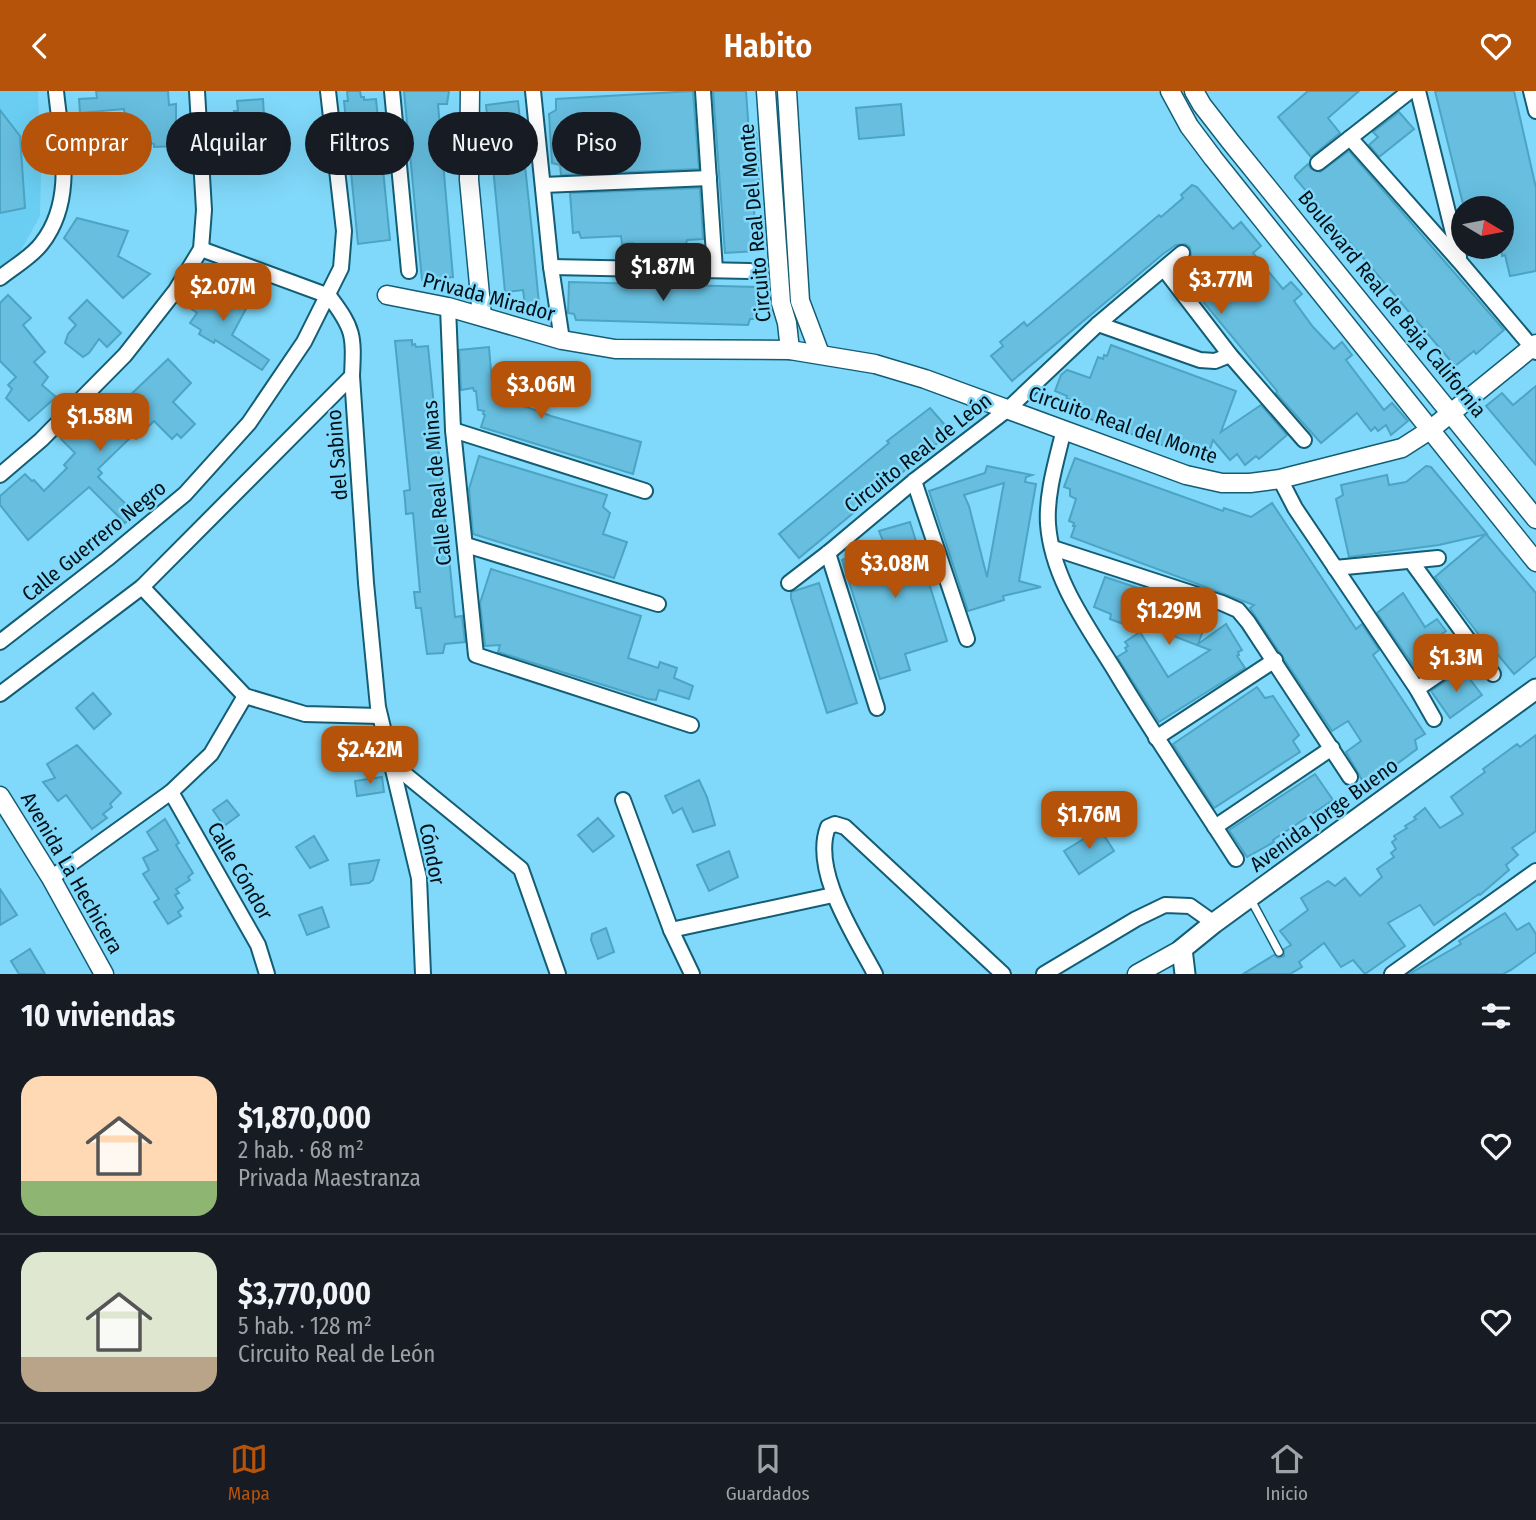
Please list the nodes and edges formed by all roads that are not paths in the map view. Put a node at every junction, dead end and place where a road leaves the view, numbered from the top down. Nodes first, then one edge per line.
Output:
1 (56, 91) edge
2 (197, 91) edge
3 (328, 91) edge
4 (392, 91) edge
5 (470, 91) edge
6 (533, 91) edge
7 (703, 91) edge
8 (766, 91) edge
9 (787, 91) edge
10 (1170, 91) edge
11 (1194, 91) edge
12 (1410, 91) edge
13 (1418, 91) edge
14 (1531, 91) edge
15 (1536, 111) edge
16 (1350, 138) junction
17 (1230, 141) junction
18 (1213, 158) junction
19 (1318, 163) dead end
20 (709, 179) junction
21 (543, 185) junction
22 (201, 249) junction
23 (1182, 253) dead end
24 (1460, 262) junction
25 (551, 267) junction
26 (1164, 269) junction
27 (715, 270) junction
28 (408, 271) dead end
29 (750, 271) dead end
30 (0, 278) edge
31 (387, 295) dead end
32 (329, 296) junction
33 (448, 307) junction
34 (481, 316) junction
35 (1098, 324) junction
36 (562, 340) junction
37 (1535, 348) edge
38 (790, 350) junction
39 (820, 354) junction
40 (1230, 355) junction
41 (352, 376) junction
42 (1008, 409) junction
43 (1452, 413) junction
44 (453, 429) junction
45 (1064, 429) junction
46 (1430, 430) junction
47 (1304, 440) dead end
48 (0, 475) edge
49 (1280, 479) junction
50 (914, 481) junction
51 (645, 491) dead end
52 (1518, 497) junction
53 (1497, 516) junction
54 (1536, 519) edge
55 (466, 545) junction
56 (1053, 548) junction
57 (828, 553) junction
58 (1438, 558) dead end
59 (1411, 561) junction
60 (1536, 562) edge
61 (1335, 568) junction
62 (789, 583) dead end
63 (142, 587) junction
64 (658, 604) dead end
65 (369, 619) joint
66 (967, 639) dead end
67 (0, 642) edge
68 (1474, 650) junction
69 (1275, 660) junction
70 (1493, 674) dead end
71 (1417, 689) junction
72 (1536, 689) edge
73 (0, 694) edge
74 (245, 696) junction
75 (877, 708) dead end
76 (379, 716) junction
77 (1434, 719) dead end
78 (691, 725) dead end
79 (1156, 739) junction
80 (1332, 748) junction
81 (390, 762) junction
82 (1350, 777) dead end
83 (171, 792) junction
84 (0, 796) edge
85 (623, 800) dead end
86 (1215, 827) junction
87 (1236, 859) dead end
88 (1536, 871) edge
89 (51, 878) junction
90 (833, 895) junction
91 (1250, 897) junction
92 (1214, 923) junction
93 (671, 930) junction
94 (1182, 949) junction
95 (1279, 952) dead end
96 (104, 974) edge
97 (267, 974) edge
98 (423, 974) edge
99 (558, 974) edge
100 (692, 974) edge
101 (875, 974) edge
102 (1003, 974) edge
103 (1044, 974) edge
104 (1137, 974) edge
105 (1185, 974) edge
106 (1392, 974) edge

1 - 30 street
2 - 22 street
3 - 32 street, Calle Guerrero Negro
4 - 28 street
5 - 34 street
6 - 21 street
7 - 20 street
8 - 38 street, Circuito Real Del Monte
9 - 39 street, Circuito Real Del Monte
10 - 18 street
11 - 17 street, Boulevard Real de Baja California
12 - 16 street
13 - 24 street
14 - 15 street
16 - 19 street
16 - 24 street
17 - 18 street
17 - 43 street, Boulevard Real de Baja California
18 - 46 street
20 - 21 street
20 - 27 street
21 - 25 street
22 - 32 street
22 - 48 street
23 - 26 street, Circuito Real de León
24 - 37 street
25 - 27 street
25 - 36 street
26 - 35 street, Circuito Real de León
26 - 40 street
27 - 29 street
31 - 33 street, Privada Mirador
32 - 41 street, del Sabino
32 - 67 street, Calle Guerrero Negro
33 - 34 street, Privada Mirador
33 - 44 street, Calle Real de Minas
34 - 36 street, Privada Mirador
35 - 40 street
35 - 42 street, Circuito Real de León
36 - 38 street, Privada Mirador
37 - 43 street, Circuito Real del Monte
38 - 39 street, Circuito Real del Monte
39 - 42 street, Circuito Real del Monte
40 - 47 street
41 - 63 street
41 - 65 street, del Sabino
42 - 45 street, Circuito Real del Monte
42 - 50 street, Circuito Real de León
43 - 46 street, Circuito Real del Monte
43 - 52 street, Boulevard Real de Baja California
44 - 51 street
44 - 55 street, Calle Real de Minas
45 - 49 street, Circuito Real del Monte
45 - 56 street
46 - 49 street, Circuito Real del Monte
46 - 53 street
49 - 61 street
50 - 57 street, Circuito Real de León
50 - 66 street
52 - 53 street
52 - 54 street, Boulevard Real de Baja California
53 - 60 street
55 - 64 street
55 - 78 street, Calle Real de Minas
56 - 69 street
56 - 79 street
57 - 62 street, Circuito Real de León
57 - 75 street
58 - 59 street
59 - 61 street
59 - 68 street
61 - 71 street
63 - 73 street
63 - 74 street
65 - 76 street, Cóndor
68 - 70 street
68 - 71 street
69 - 79 street
69 - 80 street
71 - 77 street
72 - 91 main road, Avenida Jorge Bueno
74 - 76 street
74 - 83 street
76 - 81 street, Cóndor
79 - 86 street
80 - 82 street
80 - 86 street
81 - 98 street, Cóndor
81 - 99 street
83 - 89 street
83 - 97 street, Calle Cóndor
84 - 89 street, Avenida La Hechicera
85 - 93 street
86 - 87 street
88 - 106 street
89 - 96 street, Avenida La Hechicera
90 - 93 street
90 - 101 street
90 - 102 street
91 - 92 main road, Avenida Jorge Bueno
91 - 95 lane
92 - 94 main road, Avenida Jorge Bueno
92 - 103 street
93 - 100 street
94 - 104 street, Avenida Jorge Bueno
94 - 105 main road

